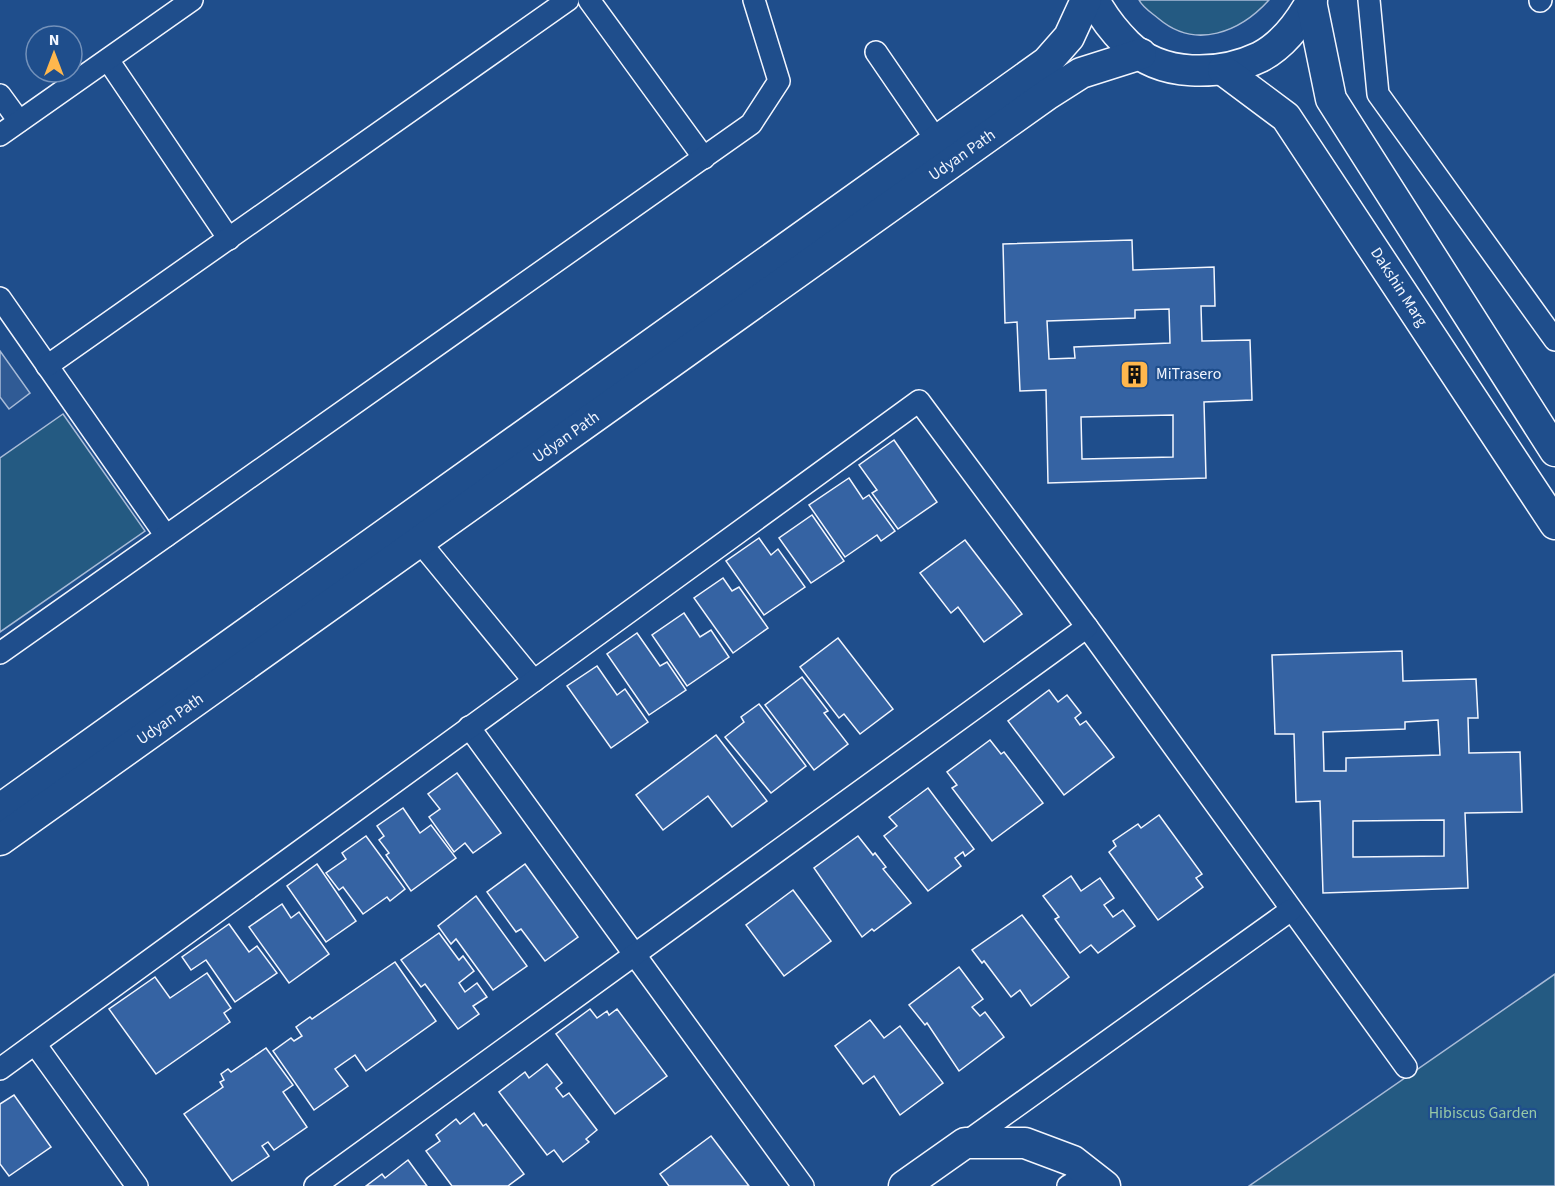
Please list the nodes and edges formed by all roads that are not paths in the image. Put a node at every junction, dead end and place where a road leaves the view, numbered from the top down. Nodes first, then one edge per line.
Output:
1 (192, 0) edge
2 (568, 0) edge
3 (589, 0) edge
4 (754, 0) edge
5 (1086, 0) edge
6 (1094, 0) edge
7 (1312, 0) edge
8 (1369, 0) edge
9 (876, 52) dead end
10 (1141, 54) junction
11 (108, 60) junction
12 (1223, 70) junction
13 (0, 95) edge
14 (19, 122) junction
15 (0, 135) edge
16 (937, 141) junction
17 (704, 158) junction
18 (229, 239) junction
19 (0, 298) edge
20 (1555, 340) edge
21 (47, 366) junction
22 (1555, 451) edge
23 (1555, 524) edge
24 (166, 536) junction
25 (419, 542) junction
26 (1087, 627) junction
27 (0, 653) edge
28 (534, 681) junction
29 (469, 727) junction
30 (0, 808) edge
31 (0, 840) edge
32 (1291, 910) junction
33 (636, 953) junction
34 (35, 1044) junction
35 (1406, 1067) dead end
36 (0, 1069) edge
37 (965, 1143) junction
38 (1087, 1182) edge
39 (137, 1186) edge
40 (315, 1186) edge
41 (803, 1186) edge
42 (904, 1186) edge

1 - 11 street
2 - 18 street
3 - 17 street
4 - 17 street
5 - 16 main road, Udyan Path
6 - 10 main road
7 - 12 main road
7 - 22 main road
8 - 20 street
9 - 16 street
10 - 12 main road
10 - 25 main road, Udyan Path
11 - 14 street
11 - 18 street
12 - 23 main road, Dakshin Marg
13 - 14 street
14 - 15 street
16 - 30 main road, Udyan Path
17 - 24 street
18 - 21 street
19 - 21 street
21 - 24 street
24 - 27 street
25 - 28 street
25 - 31 main road, Udyan Path
26 - 28 street
26 - 32 street
26 - 33 street
28 - 29 street
29 - 33 street
29 - 34 street
32 - 35 street
32 - 37 street
33 - 40 street
33 - 41 street
34 - 36 street
34 - 39 street
37 - 38 main road
37 - 42 main road

